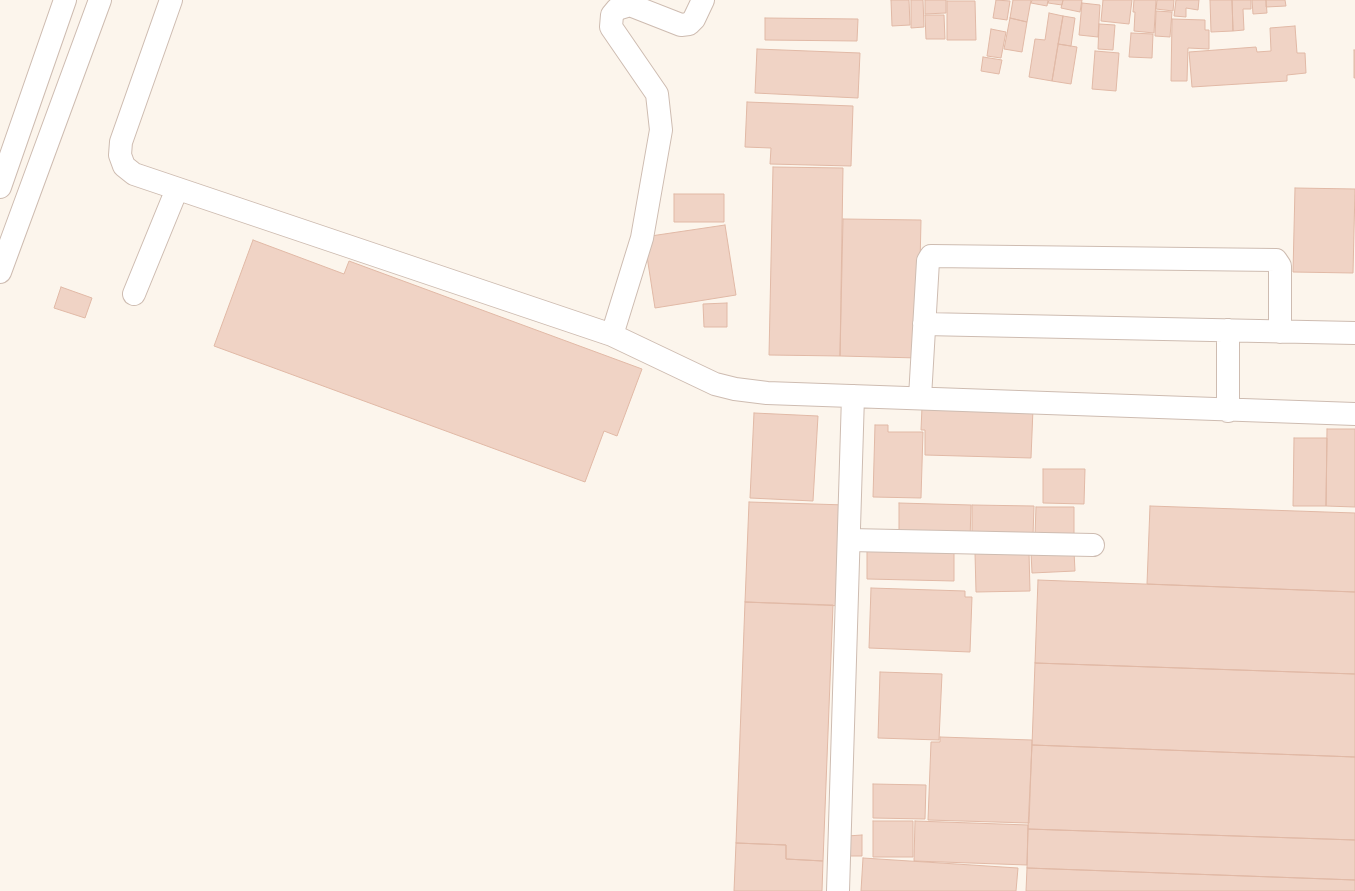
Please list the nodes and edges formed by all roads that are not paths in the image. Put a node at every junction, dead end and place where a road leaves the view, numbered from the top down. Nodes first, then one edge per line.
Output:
1 (65, 0) edge
2 (100, 0) edge
3 (171, 0) edge
4 (703, 0) edge
5 (0, 187) edge
6 (176, 189) junction
7 (0, 272) edge
8 (134, 294) dead end
9 (924, 324) junction
10 (1228, 330) junction
11 (1280, 332) junction
12 (1355, 333) edge
13 (612, 336) junction
14 (853, 396) junction
15 (920, 397) junction
16 (1228, 411) junction
17 (1355, 414) edge
18 (849, 540) junction
19 (1093, 545) dead end
20 (838, 891) edge

1 - 5 lane
2 - 7 lane
3 - 6 lane
4 - 13 lane
6 - 8 lane
6 - 13 lane
9 - 10 lane
9 - 11 lane
9 - 15 lane
10 - 11 lane
10 - 16 lane
11 - 12 lane
13 - 14 lane
14 - 15 lane
14 - 18 lane
15 - 16 lane
16 - 17 lane
18 - 19 lane
18 - 20 lane

